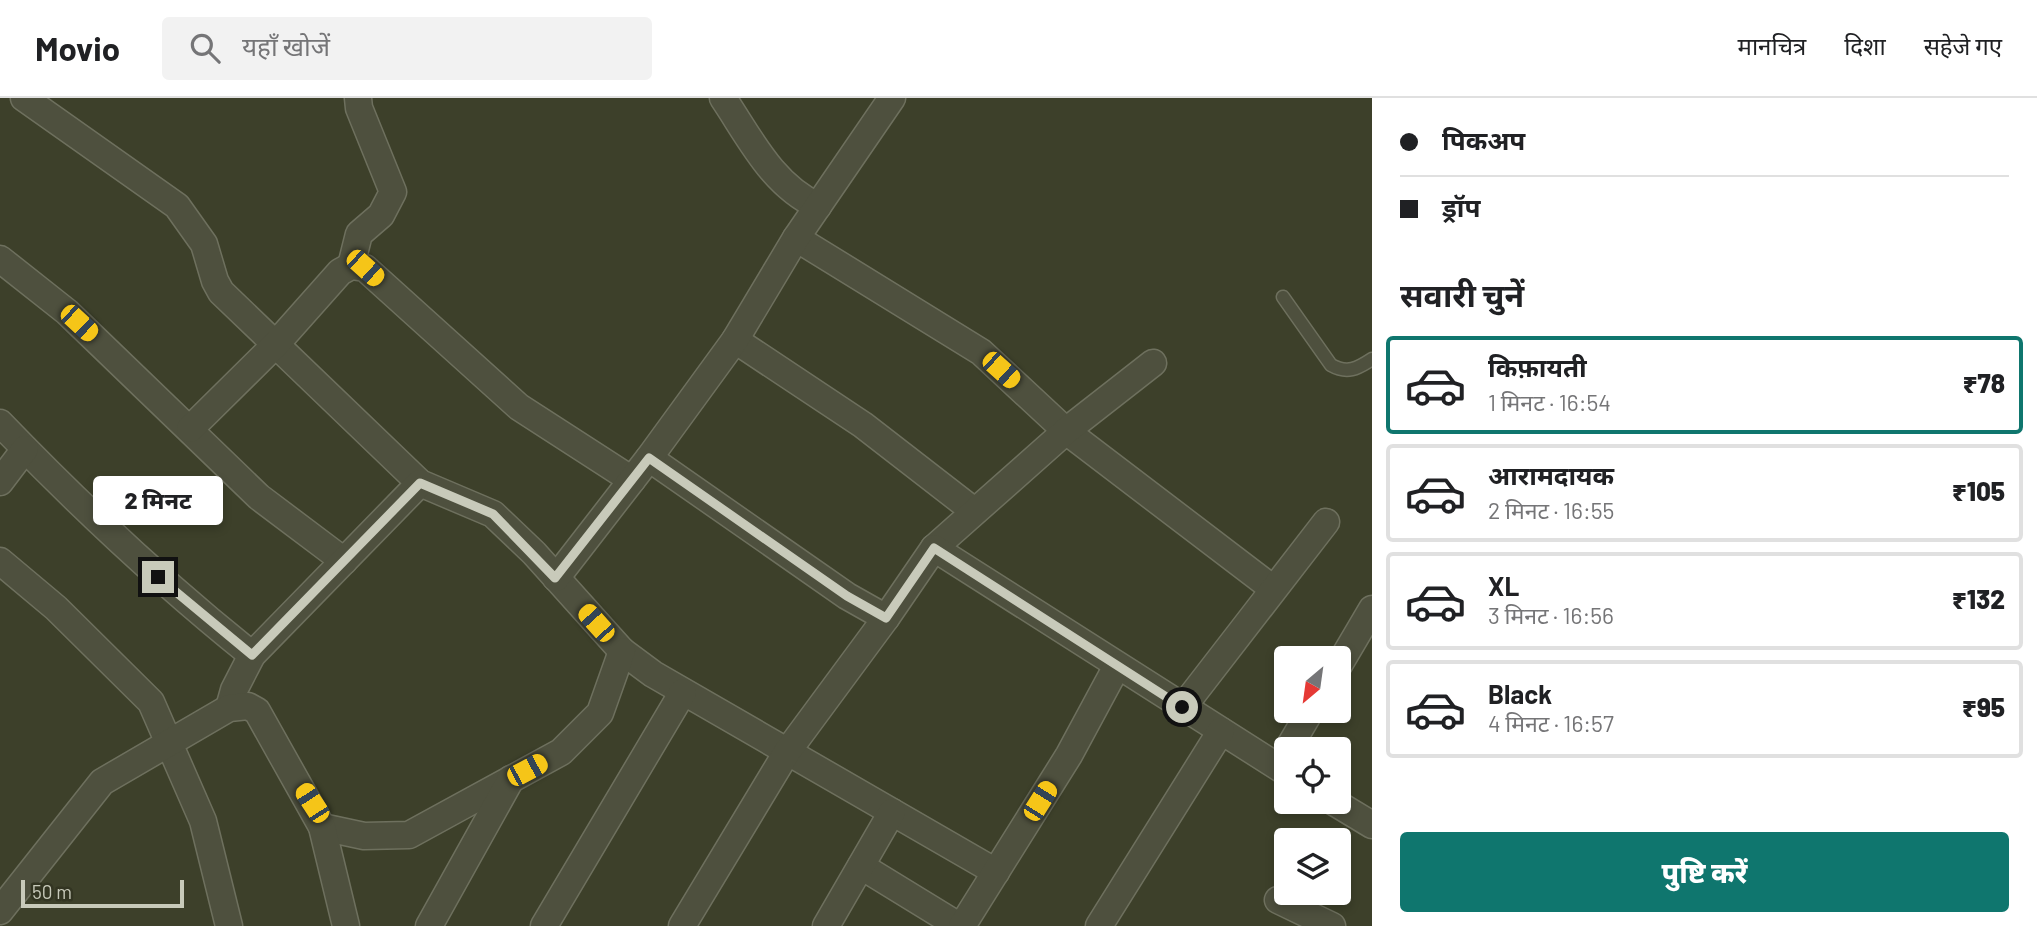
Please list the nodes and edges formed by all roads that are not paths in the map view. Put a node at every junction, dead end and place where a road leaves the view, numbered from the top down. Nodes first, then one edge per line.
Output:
1 (24, 98) edge
2 (358, 98) edge
3 (723, 98) edge
4 (892, 98) edge
5 (818, 206) junction
6 (796, 238) junction
7 (0, 259) edge
8 (351, 266) junction
9 (1283, 297) dead end
10 (735, 340) junction
11 (276, 344) junction
12 (1372, 359) edge
13 (1153, 363) dead end
14 (0, 423) edge
15 (190, 429) junction
16 (1066, 431) junction
17 (25, 449) junction
18 (649, 458) junction
19 (632, 480) junction
20 (0, 482) edge
21 (420, 483) junction
22 (974, 511) junction
23 (1326, 522) dead end
24 (934, 548) junction
25 (0, 561) edge
26 (344, 561) junction
27 (555, 578) junction
28 (1272, 589) junction
29 (1372, 609) edge
30 (886, 618) junction
31 (1350, 646) edge
32 (622, 651) junction
33 (252, 655) junction
34 (1117, 666) junction
35 (682, 692) junction
36 (1182, 707) junction
37 (229, 708) junction
38 (1221, 731) junction
39 (170, 744) junction
40 (787, 752) junction
41 (1274, 755) edge
42 (511, 779) junction
43 (892, 812) junction
44 (1351, 812) edge
45 (1372, 825) edge
46 (322, 827) junction
47 (860, 866) junction
48 (996, 872) junction
49 (1288, 905) edge
50 (0, 911) edge
51 (229, 926) edge
52 (346, 926) edge
53 (429, 926) edge
54 (544, 926) edge
55 (681, 926) edge
56 (826, 926) edge
57 (960, 926) edge
58 (1099, 926) edge
59 (1332, 926) edge

1 - 11 street
2 - 8 street
3 - 5 street
4 - 5 street
5 - 6 street
6 - 10 street
6 - 16 street
7 - 15 street
8 - 11 street
8 - 19 street
9 - 12 lane
10 - 18 street
10 - 22 street
11 - 15 street
11 - 21 street
13 - 16 street
14 - 17 street
15 - 26 street
16 - 22 street
16 - 28 street
17 - 20 street
17 - 33 street
18 - 19 street
18 - 30 street
19 - 27 street
21 - 26 street
21 - 27 street
22 - 24 street
23 - 28 street
24 - 30 street
24 - 34 street
25 - 39 street
26 - 33 street
27 - 32 street
28 - 36 street
29 - 31 street
30 - 40 street
32 - 35 street
32 - 42 street
33 - 37 street
34 - 36 street
34 - 48 street
35 - 40 street
35 - 54 street
36 - 38 street
37 - 39 street
37 - 46 street
38 - 41 street
38 - 58 street
39 - 50 street
39 - 51 street
40 - 43 street
40 - 55 street
42 - 46 street
42 - 53 street
43 - 47 street
43 - 48 street
44 - 45 street
46 - 52 street
47 - 56 street
47 - 57 street
48 - 57 street
49 - 59 street

